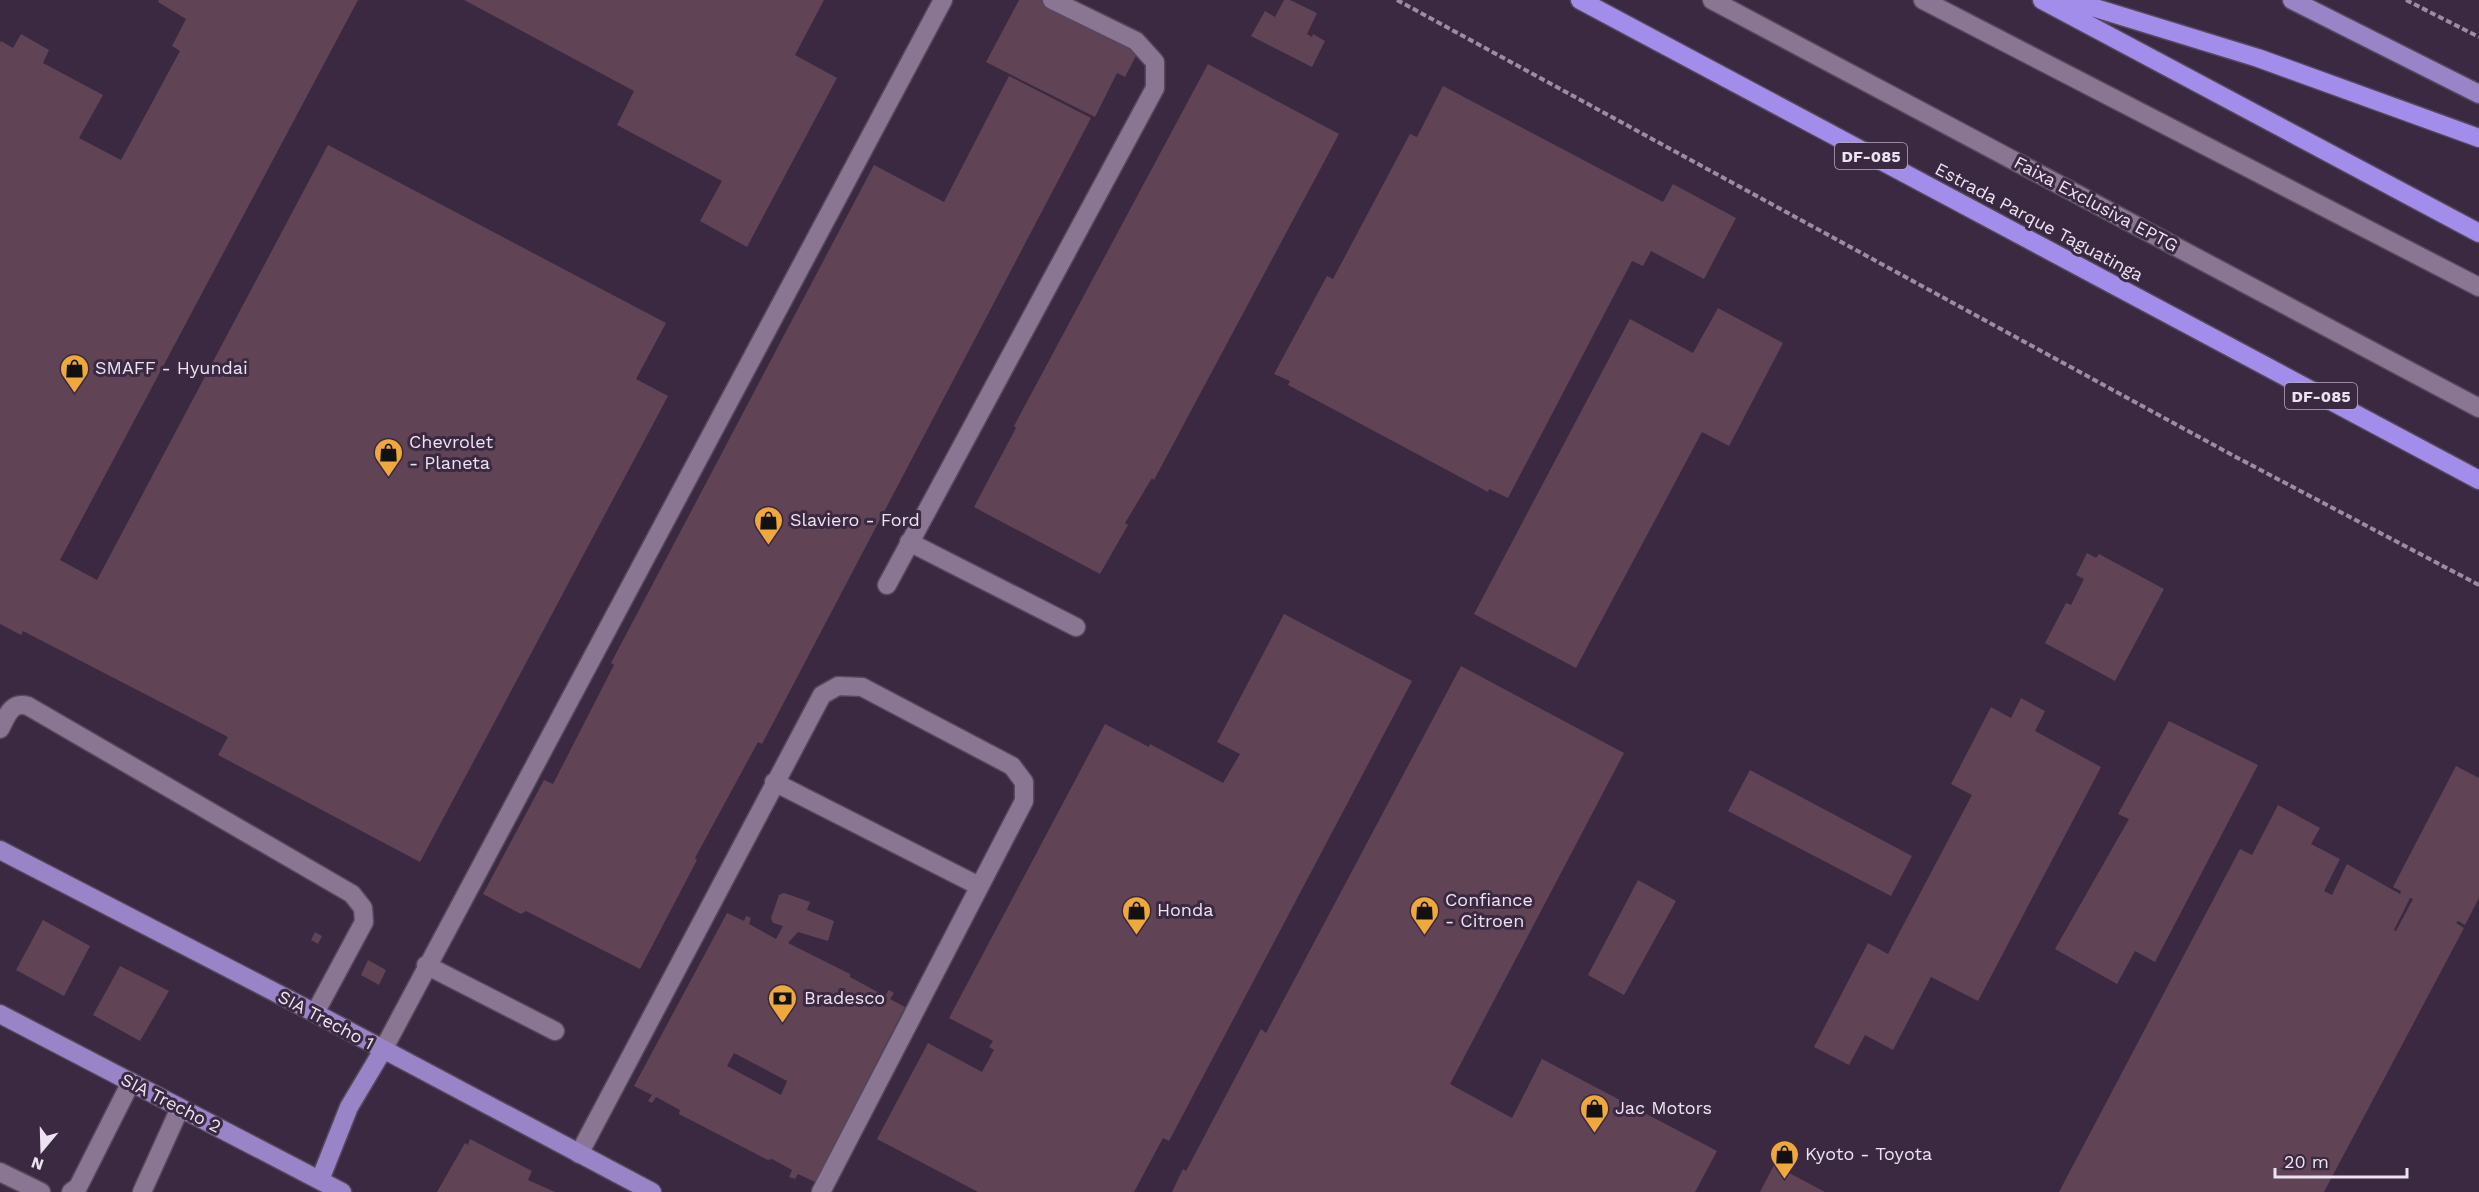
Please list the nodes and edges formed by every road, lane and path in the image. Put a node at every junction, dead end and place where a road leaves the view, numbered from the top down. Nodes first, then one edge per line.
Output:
1 (943, 0) edge
2 (1052, 0) edge
3 (1397, 0) edge
4 (1580, 0) edge
5 (1712, 0) edge
6 (1923, 0) edge
7 (2042, 0) edge
8 (2069, 0) edge
9 (2292, 0) edge
10 (2406, 0) edge
11 (2479, 37) edge
12 (2479, 94) edge
13 (2479, 138) edge
14 (2479, 233) edge
15 (2479, 287) edge
16 (2479, 408) edge
17 (2479, 480) edge
18 (909, 542) junction
19 (887, 585) dead end
20 (2479, 585) edge
21 (1076, 627) dead end
22 (0, 729) edge
23 (774, 782) junction
24 (0, 850) edge
25 (979, 886) junction
26 (426, 965) junction
27 (315, 1013) junction
28 (0, 1014) edge
29 (555, 1031) dead end
30 (383, 1050) junction
31 (131, 1082) junction
32 (180, 1108) junction
33 (579, 1154) junction
34 (0, 1172) edge
35 (317, 1186) edge
36 (40, 1192) edge
37 (71, 1192) edge
38 (142, 1192) edge
39 (342, 1192) edge
40 (652, 1192) edge
41 (821, 1192) edge

1 - 26 lane
2 - 18 lane
3 - 20 path
4 - 17 highway, Estrada Parque Taguatinga / DF-085
5 - 16 lane, Faixa Exclusiva EPTG
6 - 15 lane
7 - 14 highway
8 - 13 highway
9 - 12 main road
10 - 11 path
18 - 19 lane
18 - 21 lane
22 - 27 lane
23 - 25 lane
23 - 25 lane
23 - 33 lane
24 - 27 main road, SIA Trecho 1
25 - 41 lane
26 - 29 lane
26 - 30 lane
27 - 30 main road, SIA Trecho 1
28 - 31 main road, SIA Trecho 2
30 - 33 main road, SIA Trecho 1
30 - 35 main road
31 - 32 main road, SIA Trecho 2
31 - 37 lane
32 - 35 main road, SIA Trecho 2
32 - 38 lane
33 - 40 main road, SIA Trecho 1
34 - 36 lane
35 - 39 main road, SIA Trecho 2

